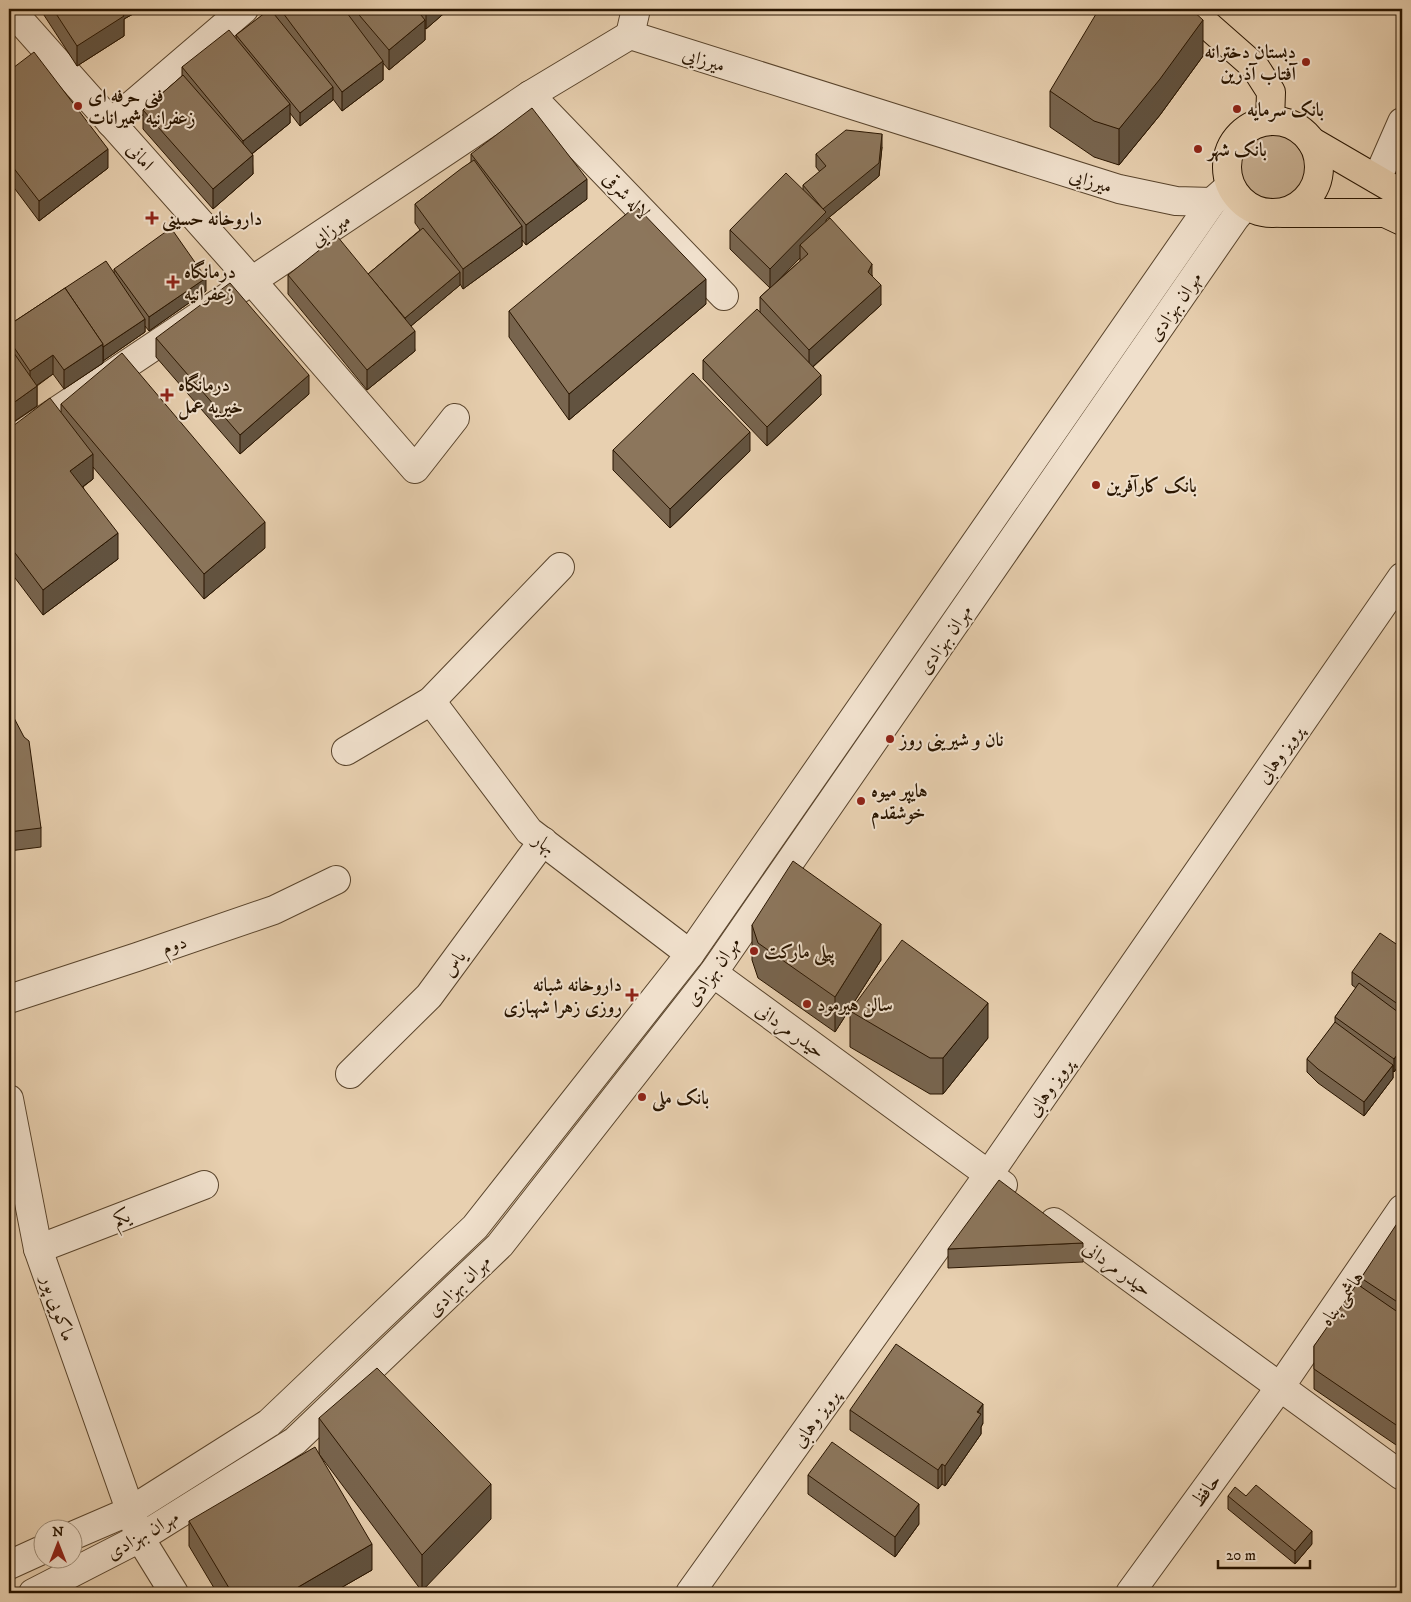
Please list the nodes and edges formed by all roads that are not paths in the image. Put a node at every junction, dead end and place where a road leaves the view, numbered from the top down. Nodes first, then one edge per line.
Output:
1 (10, 9) edge
2 (244, 9) edge
3 (636, 9) edge
4 (1189, 9) edge
5 (630, 36) junction
6 (530, 95) junction
7 (1270, 121) junction
8 (1402, 122) edge
9 (111, 123) junction
10 (1311, 141) junction
11 (1377, 179) junction
12 (1402, 194) edge
13 (1229, 197) junction
14 (1281, 213) junction
15 (1402, 221) edge
16 (252, 281) junction
17 (724, 296) dead end
18 (455, 418) dead end
19 (9, 443) edge
20 (560, 567) dead end
21 (1402, 577) edge
22 (431, 701) junction
23 (346, 751) dead end
24 (543, 841) junction
25 (336, 880) dead end
26 (690, 954) junction
27 (713, 972) junction
28 (9, 998) edge
29 (350, 1074) dead end
30 (9, 1099) edge
31 (989, 1174) junction
32 (204, 1186) dead end
33 (1402, 1209) edge
34 (38, 1249) junction
35 (1280, 1387) junction
36 (1402, 1476) edge
37 (130, 1510) junction
38 (82, 1532) edge
39 (140, 1538) junction
40 (32, 1555) edge
41 (9, 1565) edge
42 (33, 1593) edge
43 (174, 1593) edge
44 (690, 1593) edge
45 (1130, 1593) edge

1 - 9 street, امانی
2 - 9 street
3 - 5 street
4 - 7 main road
5 - 6 street, میرزایی
5 - 13 street, میرزایی
6 - 16 street, میرزایی
6 - 17 street, لاله شرقی
7 - 10 main road
7 - 13 main road
8 - 11 street
9 - 16 street, امانی
10 - 11 main road
10 - 14 main road
11 - 12 main road
13 - 14 main road
13 - 26 street, مهران بهزادی
13 - 27 street, مهران بهزادی
14 - 15 main road
16 - 18 street, امانی
16 - 19 street, میرزایی
20 - 22 street
21 - 31 street, پرویز وهابی
22 - 23 street
22 - 24 street, بهار
24 - 26 street, بهار
24 - 29 street, یاس
25 - 28 street, دوم
26 - 37 street, مهران بهزادی
27 - 31 street, حیدر مردانی
27 - 39 street, مهران بهزادی
30 - 34 street, ماکویی‌ پور
31 - 35 street, حیدر مردانی
31 - 44 street, پرویز وهابی
32 - 34 street, یکم
33 - 35 street, هاشمی پناه
34 - 37 street, ماکویی‌ پور
35 - 36 street, حیدر مردانی
35 - 45 street, حافظ
37 - 38 street, مهران بهزادی
37 - 39 street, ماکویی‌ پور
39 - 42 street, مهران بهزادی
39 - 43 street, ماکویی‌ پور
40 - 41 street

